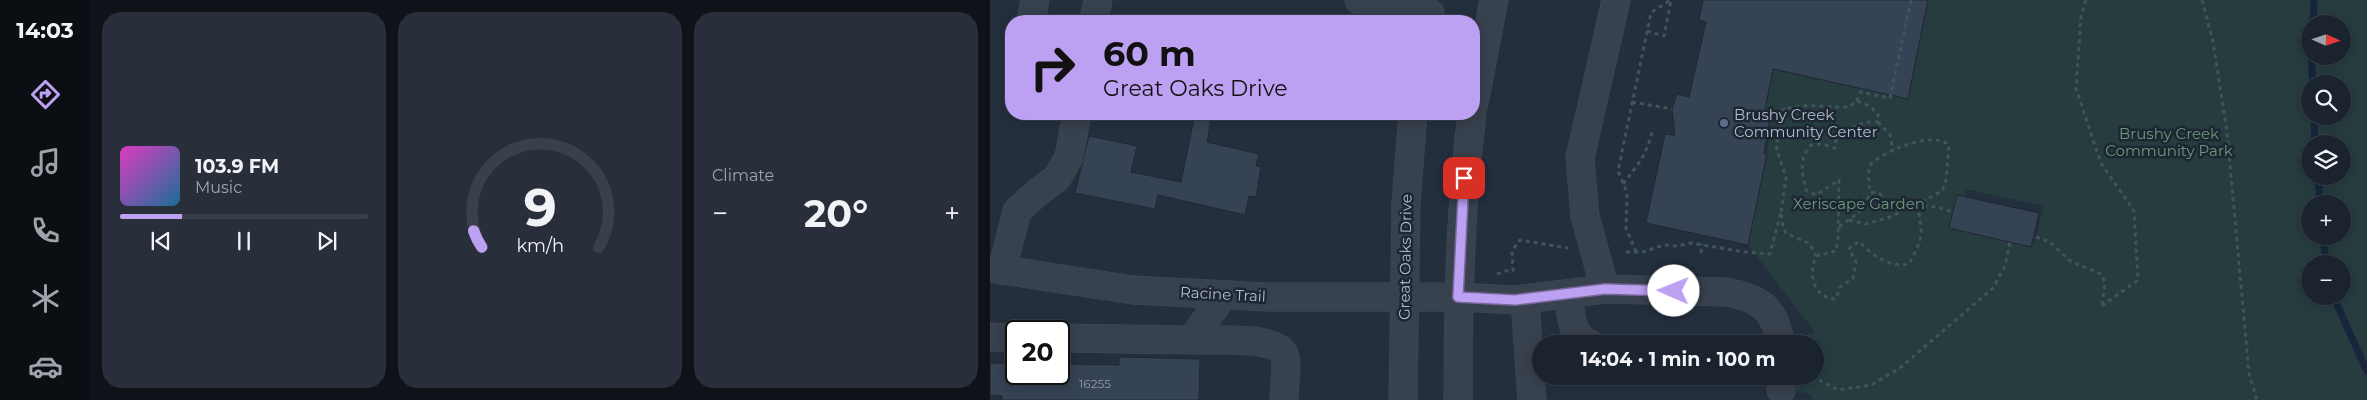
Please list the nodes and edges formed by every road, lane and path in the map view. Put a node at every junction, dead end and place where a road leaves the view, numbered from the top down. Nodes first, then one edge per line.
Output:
1 (1035, 0) edge
2 (1098, 0) edge
3 (1359, 0) edge
4 (1494, 0) edge
5 (1616, 0) edge
6 (1670, 0) edge
7 (1911, 0) edge
8 (2086, 0) edge
9 (2202, 0) edge
10 (1430, 11) edge
11 (1032, 15) edge
12 (1095, 15) edge
13 (1647, 31) junction
14 (1480, 72) edge
15 (1858, 101) junction
16 (1632, 102) junction
17 (1785, 107) junction
18 (1672, 109) dead end
19 (1773, 115) dead end
20 (1072, 120) edge
21 (1413, 120) edge
22 (1471, 120) edge
23 (1878, 122) junction
24 (1653, 128) dead end
25 (1893, 150) junction
26 (1622, 185) junction
27 (1870, 192) junction
28 (1886, 201) dead end
29 (1920, 206) junction
30 (1781, 212) junction
31 (1953, 212) dead end
32 (1849, 220) junction
33 (1839, 227) junction
34 (2036, 237) dead end
35 (2010, 242) dead end
36 (1702, 244) junction
37 (1571, 248) dead end
38 (1626, 252) dead end
39 (1636, 252) junction
40 (1701, 253) dead end
41 (1816, 256) junction
42 (996, 269) edge
43 (1494, 278) dead end
44 (1605, 289) junction
45 (1223, 294) junction
46 (1568, 294) junction
47 (1404, 297) junction
48 (1458, 297) junction
49 (1525, 300) junction
50 (1577, 335) edge
51 (1778, 335) edge
52 (990, 337) edge
53 (1005, 338) edge
54 (1070, 338) edge
55 (1192, 340) junction
56 (1824, 382) edge
57 (1284, 400) edge
58 (1403, 400) edge
59 (1458, 400) edge
60 (1532, 400) edge
61 (2257, 400) edge

1 - 11 street
2 - 12 street
3 - 10 street
4 - 14 street
5 - 44 street
6 - 13 path
6 - 13 path
7 - 15 path
8 - 34 path
9 - 61 path
13 - 16 path
15 - 17 path
15 - 23 path
16 - 18 path
16 - 26 path
17 - 19 path
17 - 30 path
20 - 42 street
21 - 47 street, Great Oaks Drive
22 - 48 street
23 - 25 path
23 - 33 path
24 - 26 path
25 - 27 path
25 - 29 path
26 - 39 path
27 - 28 path
27 - 32 path
29 - 31 path
29 - 32 path
29 - 41 path
30 - 36 path
30 - 41 path
32 - 33 path
33 - 41 path
35 - 56 path
36 - 39 path
36 - 40 path
37 - 43 path
38 - 39 path
42 - 45 street, Racine Trail
44 - 46 street, Racine Trail
44 - 51 street, Racine Trail
45 - 47 street, Racine Trail
45 - 55 street
46 - 49 street, Racine Trail
46 - 50 street
47 - 48 street, Racine Trail
47 - 58 street, Great Oaks Drive
48 - 49 street, Racine Trail
48 - 59 street
49 - 60 street
52 - 53 street
54 - 55 street
55 - 57 street

